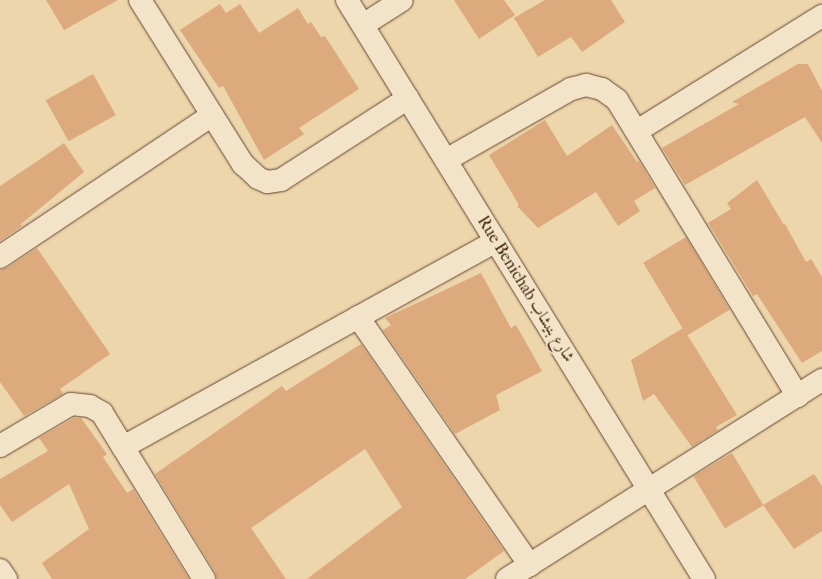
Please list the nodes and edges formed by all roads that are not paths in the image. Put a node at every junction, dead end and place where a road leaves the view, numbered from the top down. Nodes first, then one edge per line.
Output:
1 (140, 0) edge
2 (348, 0) edge
3 (402, 0) edge
4 (822, 16) edge
5 (363, 25) junction
6 (408, 98) junction
7 (212, 115) junction
8 (637, 131) junction
9 (446, 160) junction
10 (496, 241) junction
11 (0, 257) edge
12 (358, 317) junction
13 (822, 380) edge
14 (798, 396) junction
15 (0, 446) edge
16 (123, 447) junction
17 (650, 490) junction
18 (530, 565) junction
19 (0, 570) edge
20 (6, 579) edge
21 (204, 579) edge
22 (507, 579) edge
23 (704, 579) edge

1 - 7 street
2 - 5 street, Rue Benichab شارع بنيشاب
3 - 5 street
4 - 8 street
5 - 6 street, Rue Benichab شارع بنيشاب
6 - 7 street
6 - 9 street, Rue Benichab شارع بنيشاب
7 - 11 street
8 - 9 street
8 - 14 street
9 - 10 street, Rue Benichab شارع بنيشاب
10 - 12 street
10 - 17 street, Rue Benichab شارع بنيشاب
12 - 16 street
12 - 18 street
13 - 14 street
14 - 17 street
15 - 16 street
16 - 21 street
17 - 18 street
17 - 23 street, Rue Benichab شارع بنيشاب
18 - 22 street
19 - 20 street

